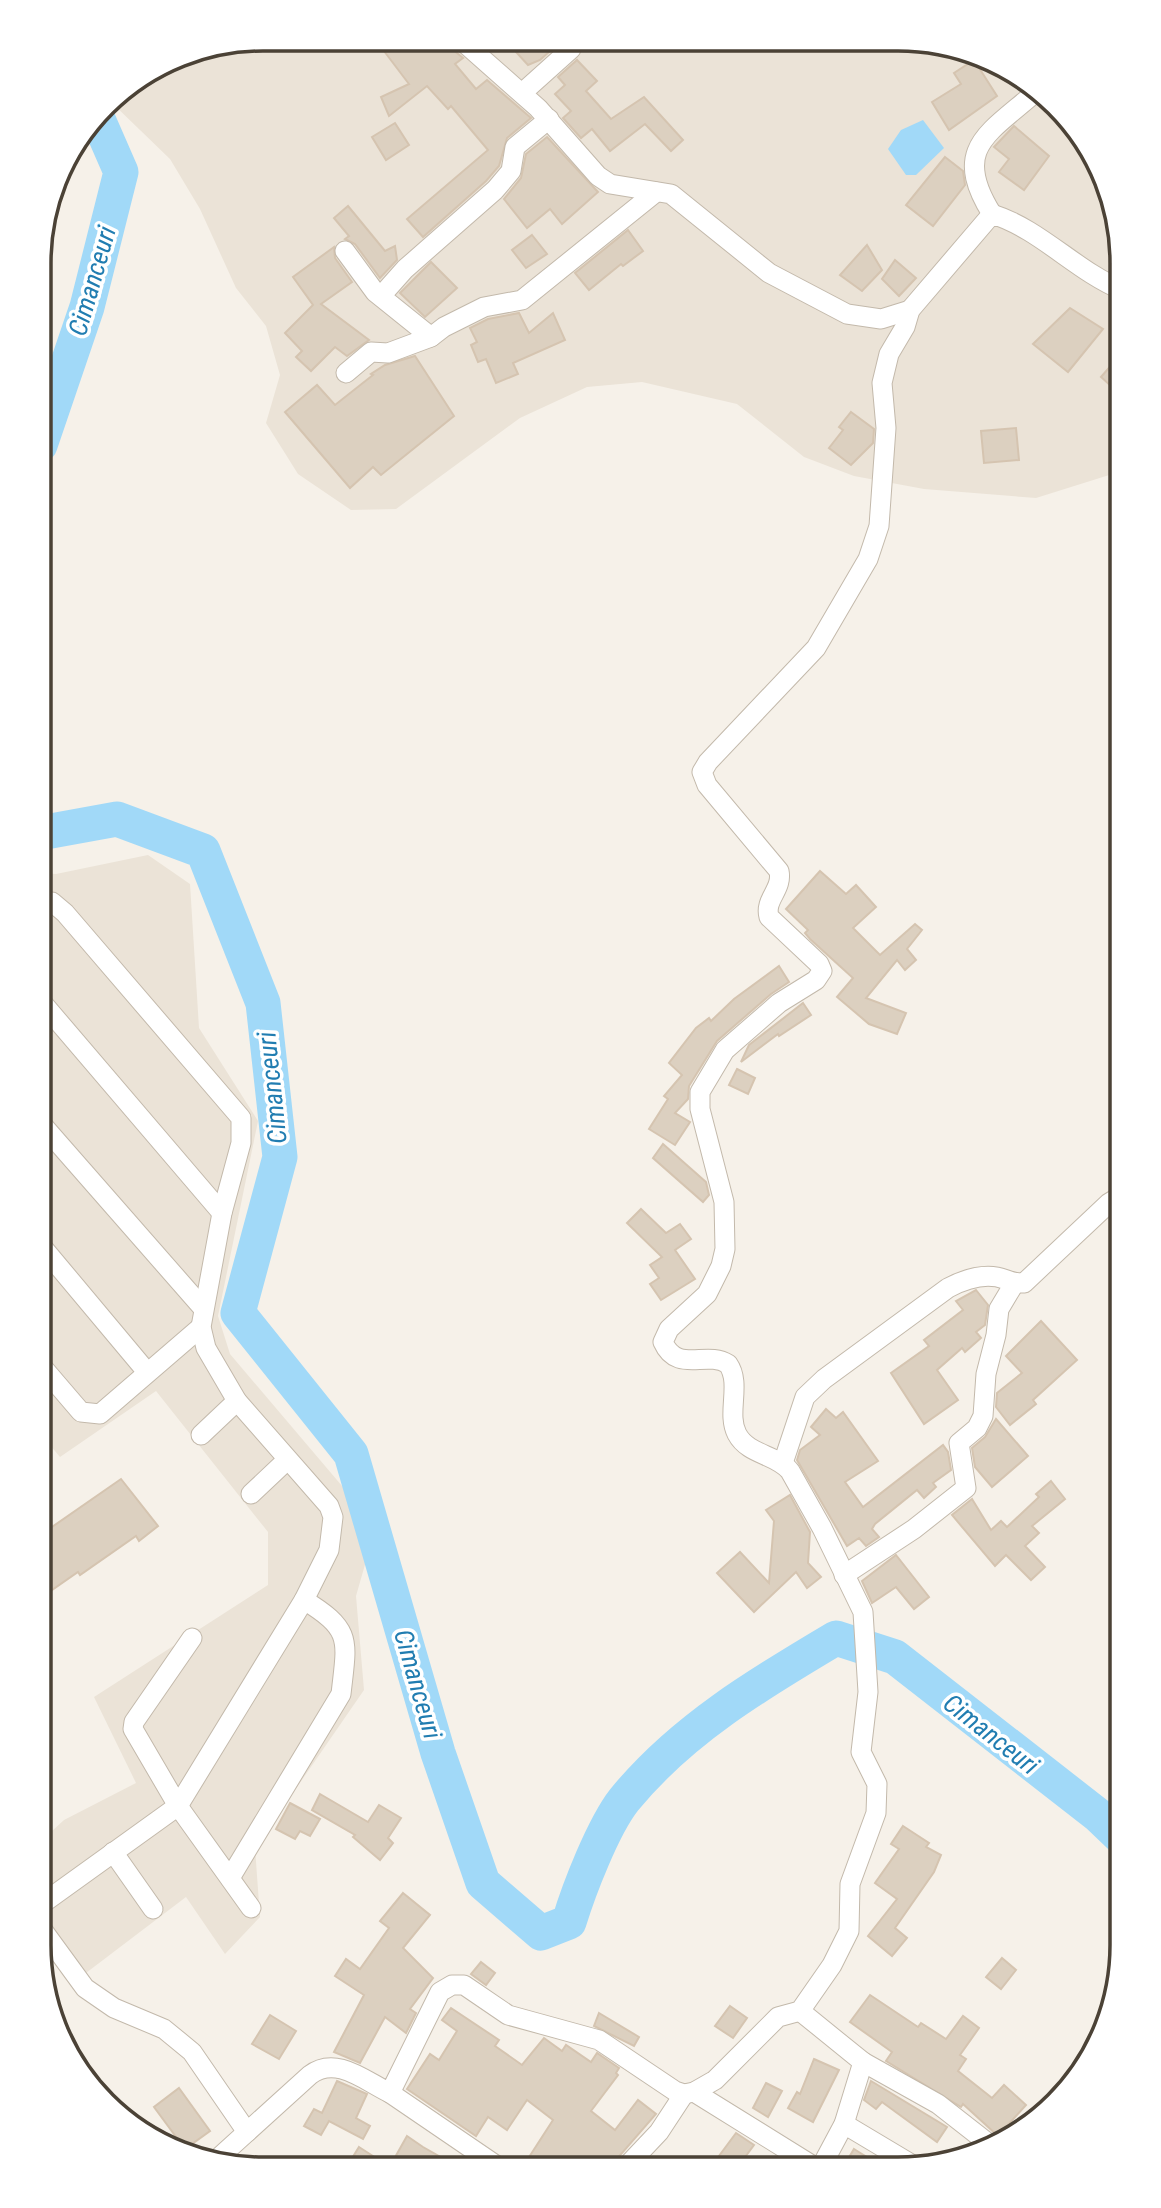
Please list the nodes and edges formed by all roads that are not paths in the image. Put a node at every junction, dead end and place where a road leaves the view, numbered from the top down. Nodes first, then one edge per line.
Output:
1 (474, 51) edge
2 (569, 51) edge
3 (522, 93) junction
4 (1030, 97) edge
5 (549, 119) junction
6 (656, 192) junction
7 (992, 214) junction
8 (345, 251) dead end
9 (1110, 284) edge
10 (381, 296) junction
11 (910, 310) junction
12 (431, 337) junction
13 (346, 373) dead end
14 (51, 902) edge
15 (51, 1013) edge
16 (51, 1135) edge
17 (1110, 1205) edge
18 (222, 1213) junction
19 (51, 1257) edge
20 (1014, 1284) junction
21 (202, 1307) junction
22 (201, 1327) junction
23 (147, 1373) junction
24 (51, 1377) edge
25 (237, 1401) junction
26 (201, 1435) dead end
27 (286, 1461) junction
28 (783, 1463) junction
29 (251, 1494) dead end
30 (844, 1575) junction
31 (304, 1600) junction
32 (192, 1638) dead end
33 (178, 1806) junction
34 (113, 1852) junction
35 (230, 1878) junction
36 (51, 1897) edge
37 (251, 1908) dead end
38 (153, 1909) dead end
39 (51, 1941) edge
40 (800, 2011) junction
41 (863, 2062) junction
42 (390, 2093) junction
43 (689, 2093) junction
44 (844, 2123) junction
45 (247, 2133) junction
46 (983, 2139) edge
47 (224, 2153) edge
48 (484, 2157) edge
49 (635, 2157) edge
50 (798, 2157) edge
51 (826, 2157) edge
52 (899, 2157) edge

1 - 3 street
2 - 3 street
3 - 5 street
4 - 7 street
5 - 6 street
5 - 10 street
6 - 11 street
6 - 12 street
7 - 9 street
7 - 11 street
8 - 10 street
10 - 12 street
11 - 28 street
12 - 13 street
14 - 18 street
15 - 18 street
16 - 21 street
17 - 20 street
18 - 21 street
19 - 23 street
20 - 28 street
20 - 30 street
21 - 22 street
22 - 23 street
22 - 25 street
23 - 24 street
25 - 26 street
25 - 27 street
27 - 29 street
27 - 31 street
28 - 30 street
30 - 40 street
31 - 33 street
31 - 35 street
32 - 33 street
33 - 34 street
33 - 35 street
34 - 36 street
34 - 38 street
35 - 37 street
39 - 45 street
40 - 41 street
40 - 43 street
41 - 44 street
41 - 46 street
42 - 43 street
42 - 45 street
42 - 48 street
43 - 49 street
43 - 50 street
44 - 51 street
44 - 52 street
45 - 47 street

